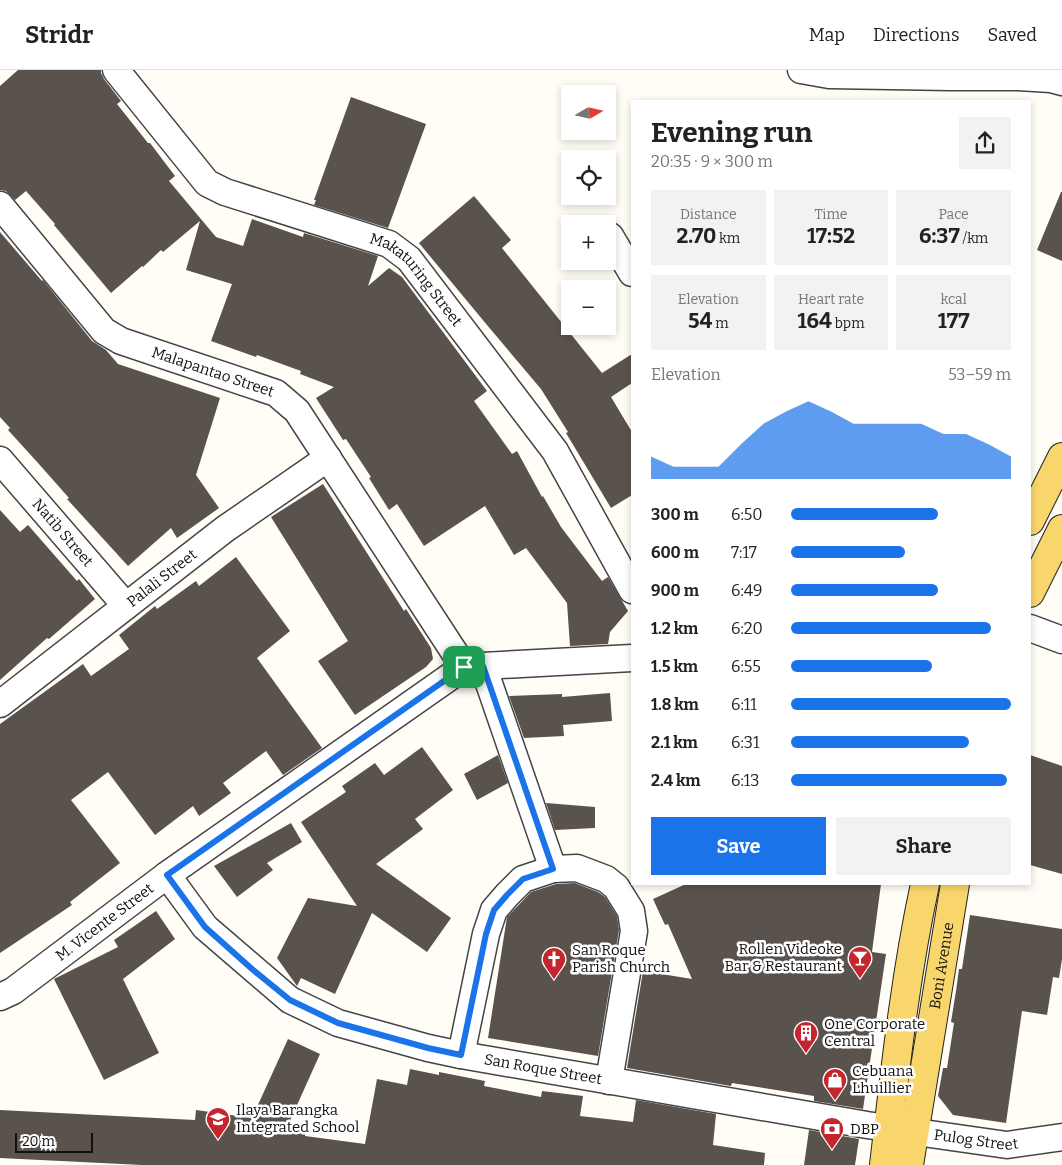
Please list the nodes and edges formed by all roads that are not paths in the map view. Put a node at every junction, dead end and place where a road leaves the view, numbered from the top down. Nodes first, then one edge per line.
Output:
1 (116, 70) edge
2 (801, 70) edge
3 (951, 74) edge
4 (1062, 82) edge
5 (0, 205) edge
6 (616, 246) edge
7 (631, 270) edge
8 (1062, 457) edge
9 (328, 458) junction
10 (0, 460) edge
11 (1031, 519) edge
12 (1062, 529) edge
13 (631, 588) edge
14 (1031, 591) edge
15 (126, 606) junction
16 (1031, 628) edge
17 (1062, 640) edge
18 (631, 658) edge
19 (474, 666) junction
20 (0, 704) edge
21 (553, 869) junction
22 (167, 875) junction
23 (925, 885) edge
24 (956, 885) edge
25 (0, 997) edge
26 (461, 1055) junction
27 (609, 1081) junction
28 (901, 1130) junction
29 (1062, 1137) edge
30 (884, 1165) edge
31 (909, 1165) edge

1 - 13 street, Makaturing Street
2 - 3 street
3 - 4 street
5 - 9 street, Malapantao Street
6 - 7 street
8 - 11 main road
9 - 15 street, Palali Street
9 - 19 street, Malapantao Street
10 - 15 street, Natib Street
12 - 14 main road
15 - 20 street, Palali Street
16 - 17 street
18 - 19 street
19 - 21 street, Malapantao Street
19 - 22 street, M. Vicente Street
21 - 26 street
21 - 27 street
22 - 25 street, M. Vicente Street
22 - 26 street, San Roque Street
23 - 28 main road, Boni Avenue
24 - 28 main road, Boni Avenue
26 - 27 street, San Roque Street
27 - 28 street, San Roque Street
28 - 29 street, Pulog Street
28 - 30 main road, Boni Avenue
28 - 31 main road, Boni Avenue

